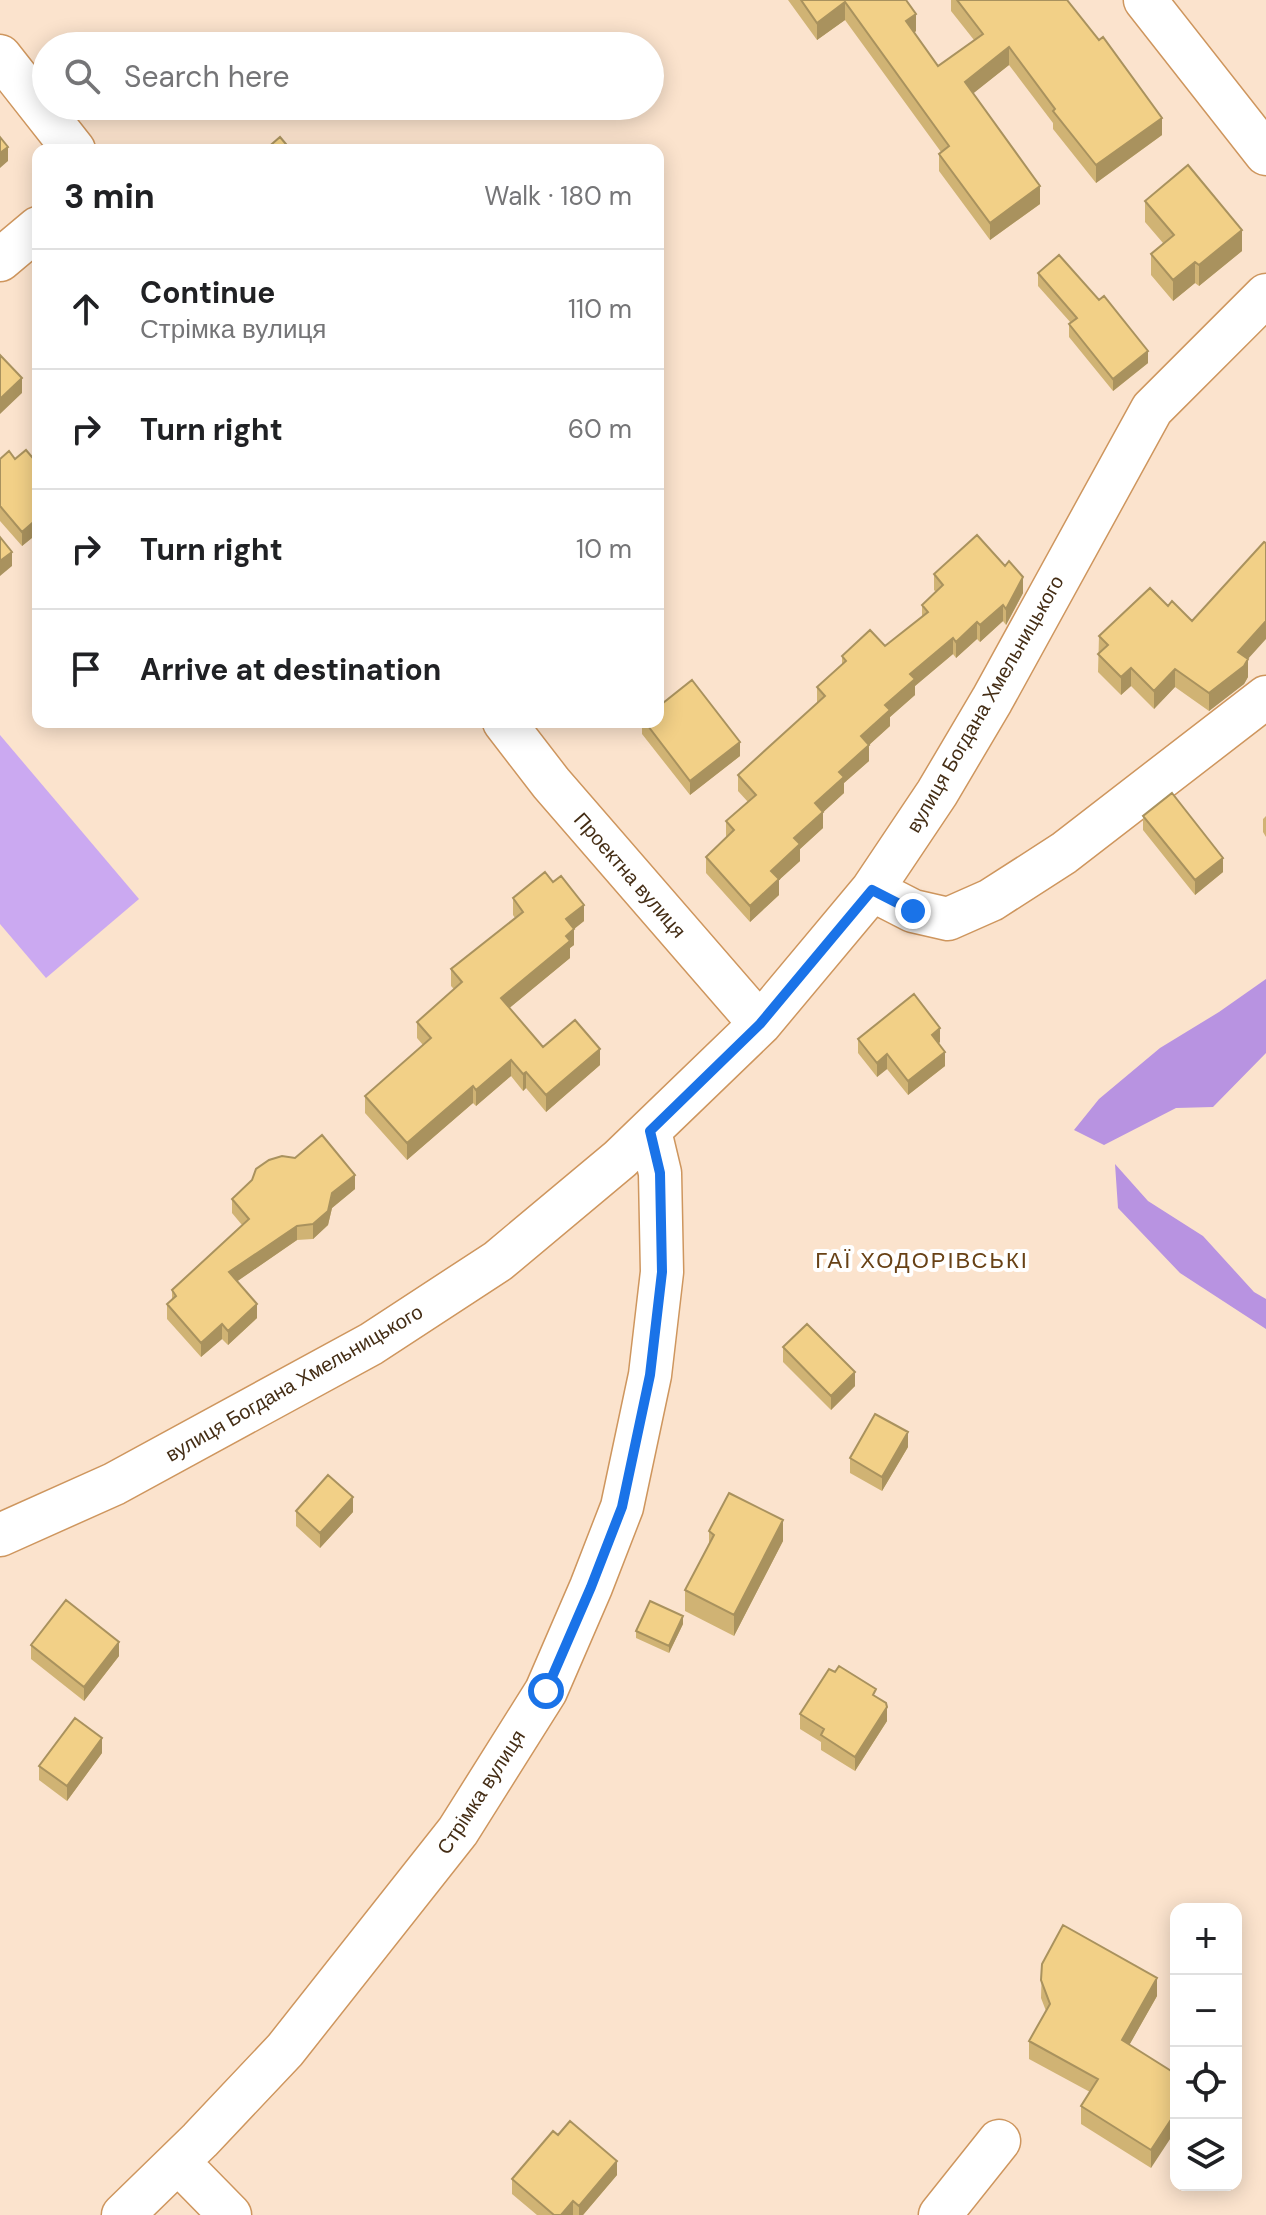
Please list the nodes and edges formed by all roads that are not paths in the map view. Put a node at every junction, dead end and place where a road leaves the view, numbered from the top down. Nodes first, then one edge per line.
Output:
1 (1145, 0) edge
2 (0, 56) edge
3 (32, 97) edge
4 (50, 120) edge
5 (69, 144) edge
6 (1266, 154) edge
7 (32, 233) edge
8 (0, 260) edge
9 (1266, 295) edge
10 (1266, 697) edge
11 (509, 728) edge
12 (872, 890) junction
13 (760, 1024) junction
14 (650, 1131) junction
15 (0, 1535) edge
16 (999, 2141) dead end
17 (178, 2162) junction
18 (123, 2215) edge
19 (230, 2215) edge
20 (940, 2215) edge

1 - 6 street
2 - 3 street
4 - 5 street
7 - 8 street
9 - 12 street, вулиця Богдана Хмельницького
10 - 12 street
11 - 13 street, Проектна вулиця
12 - 13 street, вулиця Богдана Хмельницького
13 - 14 street, вулиця Богдана Хмельницького
14 - 15 street, вулиця Богдана Хмельницького
14 - 17 street, Стрімка вулиця
16 - 20 street
17 - 18 street, Стрімка вулиця
17 - 19 street

